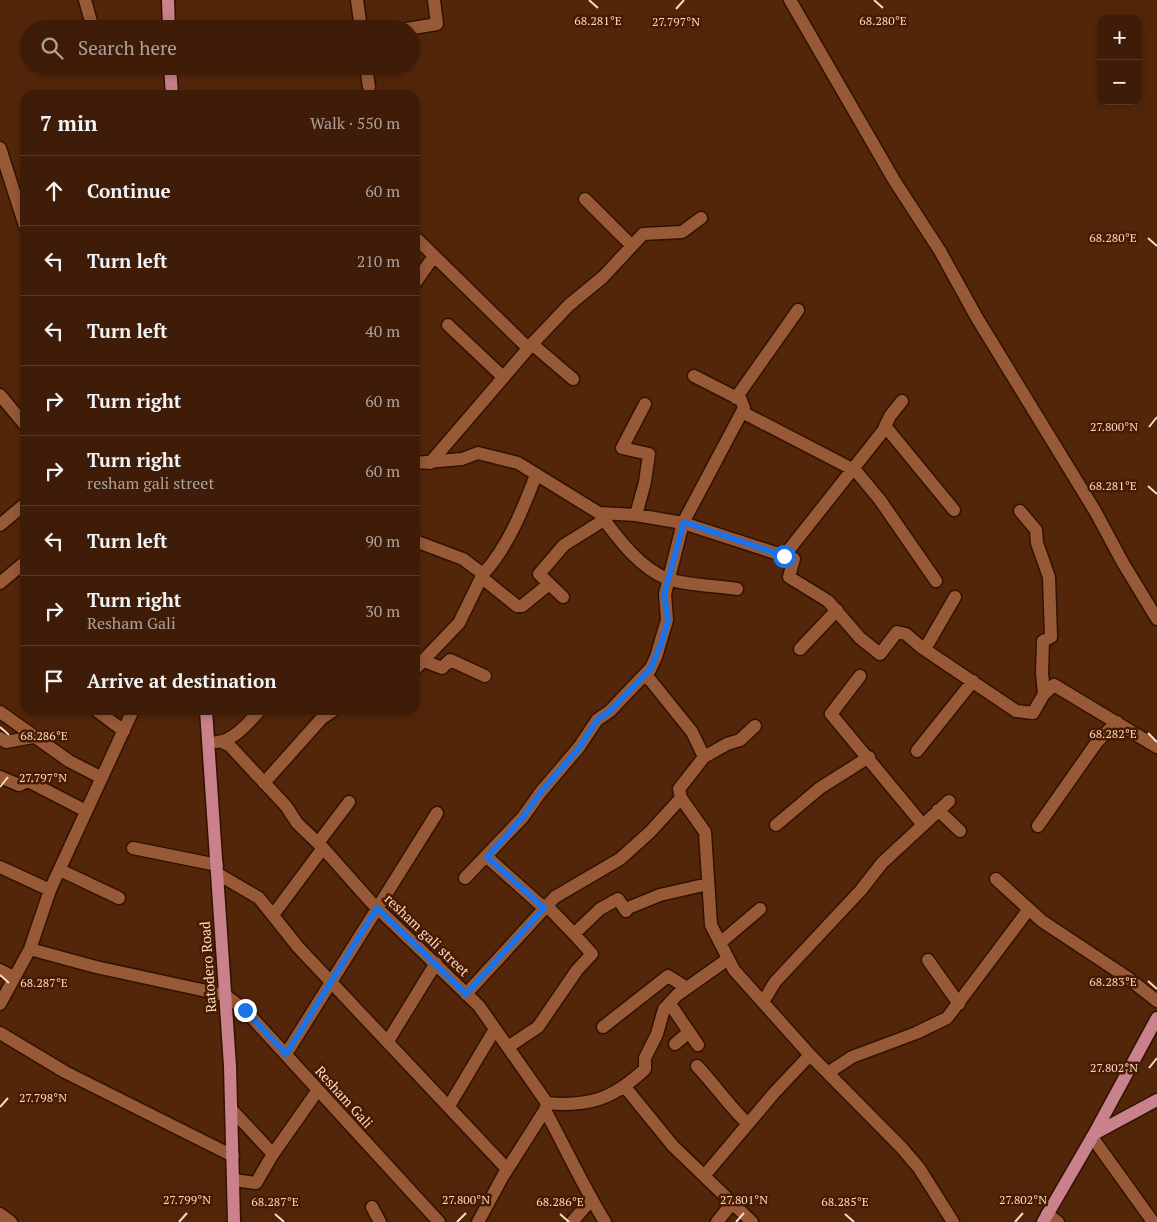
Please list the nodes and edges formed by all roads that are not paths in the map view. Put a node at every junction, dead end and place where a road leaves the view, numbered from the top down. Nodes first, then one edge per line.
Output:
1 (85, 0) edge
2 (168, 0) edge
3 (357, 0) edge
4 (434, 0) edge
5 (790, 0) edge
6 (91, 20) edge
7 (169, 20) edge
8 (360, 20) edge
9 (420, 27) edge
10 (171, 75) edge
11 (368, 75) edge
12 (370, 87) dead end
13 (172, 90) edge
14 (0, 148) edge
15 (3, 164) edge
16 (585, 199) dead end
17 (20, 211) edge
18 (701, 218) dead end
19 (420, 242) edge
20 (631, 245) junction
21 (434, 256) junction
22 (420, 276) edge
23 (798, 310) dead end
24 (448, 325) dead end
25 (530, 346) junction
26 (694, 376) dead end
27 (503, 377) junction
28 (573, 379) dead end
29 (0, 395) edge
30 (736, 398) junction
31 (902, 401) dead end
32 (645, 404) dead end
33 (742, 412) junction
34 (20, 419) edge
35 (885, 426) junction
36 (420, 463) edge
37 (430, 463) junction
38 (851, 469) junction
39 (536, 475) junction
40 (20, 507) edge
41 (954, 510) dead end
42 (1020, 511) dead end
43 (636, 515) junction
44 (602, 516) junction
45 (2, 519) edge
46 (684, 522) junction
47 (420, 542) edge
48 (784, 556) junction
49 (20, 566) edge
50 (482, 576) junction
51 (669, 580) junction
52 (936, 581) dead end
53 (0, 583) edge
54 (549, 584) junction
55 (737, 589) dead end
56 (563, 597) dead end
57 (955, 597) dead end
58 (837, 610) junction
59 (1157, 619) edge
60 (800, 648) dead end
61 (925, 649) junction
62 (420, 665) edge
63 (651, 668) junction
64 (486, 676) dead end
65 (860, 676) dead end
66 (973, 681) junction
67 (1044, 694) junction
68 (0, 712) edge
69 (103, 715) edge
70 (132, 715) edge
71 (206, 715) edge
72 (255, 715) edge
73 (326, 715) edge
74 (1116, 722) junction
75 (755, 726) dead end
76 (124, 731) junction
77 (33, 737) junction
78 (0, 738) edge
79 (222, 742) junction
80 (208, 743) junction
81 (1157, 747) edge
82 (917, 751) dead end
83 (704, 757) junction
84 (869, 757) junction
85 (0, 777) edge
86 (102, 778) junction
87 (264, 783) junction
88 (681, 798) junction
89 (949, 801) dead end
90 (349, 802) dead end
91 (938, 810) junction
92 (86, 811) junction
93 (438, 813) dead end
94 (776, 825) dead end
95 (923, 825) junction
96 (1038, 826) dead end
97 (960, 832) dead end
98 (321, 846) junction
99 (133, 848) dead end
100 (487, 857) junction
101 (0, 867) edge
102 (217, 869) junction
103 (60, 870) junction
104 (465, 878) dead end
105 (996, 879) dead end
106 (708, 884) junction
107 (50, 890) junction
108 (119, 898) dead end
109 (545, 906) junction
110 (377, 908) junction
111 (1029, 909) junction
112 (760, 910) dead end
113 (273, 915) junction
114 (574, 934) junction
115 (720, 943) junction
116 (30, 949) junction
117 (728, 959) junction
118 (928, 960) dead end
119 (436, 963) junction
120 (0, 970) edge
121 (15, 978) junction
122 (332, 982) junction
123 (687, 988) junction
124 (466, 994) junction
125 (225, 995) junction
126 (1157, 1001) edge
127 (763, 1002) junction
128 (0, 1004) edge
129 (670, 1004) junction
130 (960, 1004) junction
131 (1157, 1018) edge
132 (603, 1027) dead end
133 (496, 1029) junction
134 (689, 1032) junction
135 (0, 1033) edge
136 (388, 1040) junction
137 (675, 1044) dead end
138 (698, 1045) dead end
139 (508, 1047) junction
140 (286, 1054) junction
141 (810, 1055) junction
142 (697, 1066) dead end
143 (829, 1072) junction
144 (625, 1086) junction
145 (318, 1090) junction
146 (1157, 1100) edge
147 (448, 1106) junction
148 (546, 1106) junction
149 (232, 1110) junction
150 (748, 1124) junction
151 (1093, 1135) junction
152 (273, 1154) junction
153 (233, 1156) junction
154 (507, 1169) junction
155 (704, 1176) junction
156 (234, 1180) junction
157 (591, 1200) junction
158 (733, 1202) junction
159 (372, 1207) dead end
160 (0, 1214) edge
161 (1045, 1218) edge
162 (11, 1222) edge
163 (234, 1222) edge
164 (380, 1222) edge
165 (439, 1222) edge
166 (478, 1222) edge
167 (572, 1222) edge
168 (605, 1222) edge
169 (717, 1222) edge
170 (752, 1222) edge
171 (954, 1222) edge
172 (1058, 1222) edge
173 (1153, 1222) edge

1 - 6 street
2 - 7 main road
3 - 8 street
4 - 9 street
5 - 59 street
10 - 13 main road
11 - 12 street
14 - 15 street
15 - 17 street
16 - 20 street
18 - 20 street
19 - 21 street
20 - 25 street
21 - 22 street
21 - 25 street
23 - 30 street
24 - 27 street
25 - 27 street
25 - 28 street
26 - 30 street
27 - 37 street
29 - 34 street
30 - 33 street
31 - 35 street
32 - 43 street
33 - 38 street
33 - 46 street
35 - 38 street
35 - 41 street
36 - 37 street
37 - 39 street
38 - 48 street
38 - 52 street
39 - 44 street
39 - 50 street
40 - 45 street
42 - 67 street
43 - 44 street
43 - 46 street
44 - 51 street
44 - 54 street
46 - 48 street
46 - 51 street
47 - 50 street
48 - 58 street
49 - 53 street
50 - 54 street
50 - 62 street
51 - 55 street
51 - 63 street
54 - 56 street
57 - 61 street
58 - 60 street
58 - 61 street
61 - 66 street
62 - 64 street
63 - 83 street
63 - 100 street
65 - 84 street
66 - 67 street
66 - 82 street
67 - 74 street
68 - 77 street
69 - 76 street
70 - 76 street
71 - 80 main road, Ratodero Road
72 - 79 street
73 - 87 street
74 - 81 street
74 - 96 street
75 - 83 street
76 - 86 street
77 - 78 street
77 - 86 street
79 - 80 street
79 - 87 street, resham gali street
80 - 102 main road, Ratodero Road
83 - 88 street
84 - 94 street
84 - 95 street
85 - 92 street
86 - 92 street
87 - 98 street, resham gali street
88 - 106 street
88 - 109 street
89 - 91 street
90 - 98 street
91 - 95 street
91 - 97 street
92 - 103 street
93 - 110 street
95 - 127 street
98 - 110 street, resham gali street
98 - 113 street
99 - 102 street
100 - 104 street
100 - 109 street
101 - 107 street
102 - 113 street
102 - 125 main road, Ratodero Road
103 - 107 street
103 - 108 street
105 - 111 street
106 - 114 street
106 - 115 street
107 - 116 street
109 - 114 street
109 - 124 street
110 - 119 street, resham gali street
110 - 122 street
111 - 126 street
111 - 130 street
112 - 115 street
113 - 122 street
114 - 139 street
115 - 117 street
116 - 121 street
116 - 125 street
117 - 123 street
117 - 127 street
118 - 130 street
119 - 124 street, resham gali street
119 - 136 street
120 - 121 street
121 - 128 street
122 - 136 street
122 - 140 street
123 - 129 street
123 - 132 street
124 - 133 street, resham gali street
125 - 140 street, Resham Gali
125 - 149 main road, Ratodero Road
127 - 141 street
129 - 134 street
129 - 144 street
130 - 143 street
131 - 151 main road
133 - 139 street, resham gali street
133 - 147 street
134 - 137 street
134 - 138 street
135 - 153 street
136 - 147 street
139 - 148 street, resham gali street
140 - 145 street, Resham Gali
141 - 143 street
141 - 150 street
142 - 150 street
143 - 171 street
144 - 148 street
144 - 155 street
145 - 152 street
145 - 165 street, Resham Gali
146 - 151 main road
147 - 154 street
148 - 154 street
148 - 157 street, resham gali street
149 - 152 street
149 - 153 main road, Ratodero Road
150 - 155 street
151 - 161 main road
151 - 173 street
152 - 156 street
153 - 156 main road, Ratodero Road
154 - 166 street
155 - 158 street
156 - 163 main road, Ratodero Road
157 - 167 street
157 - 168 street, resham gali street
158 - 169 street
158 - 170 street
159 - 164 street
160 - 162 street
161 - 172 street

